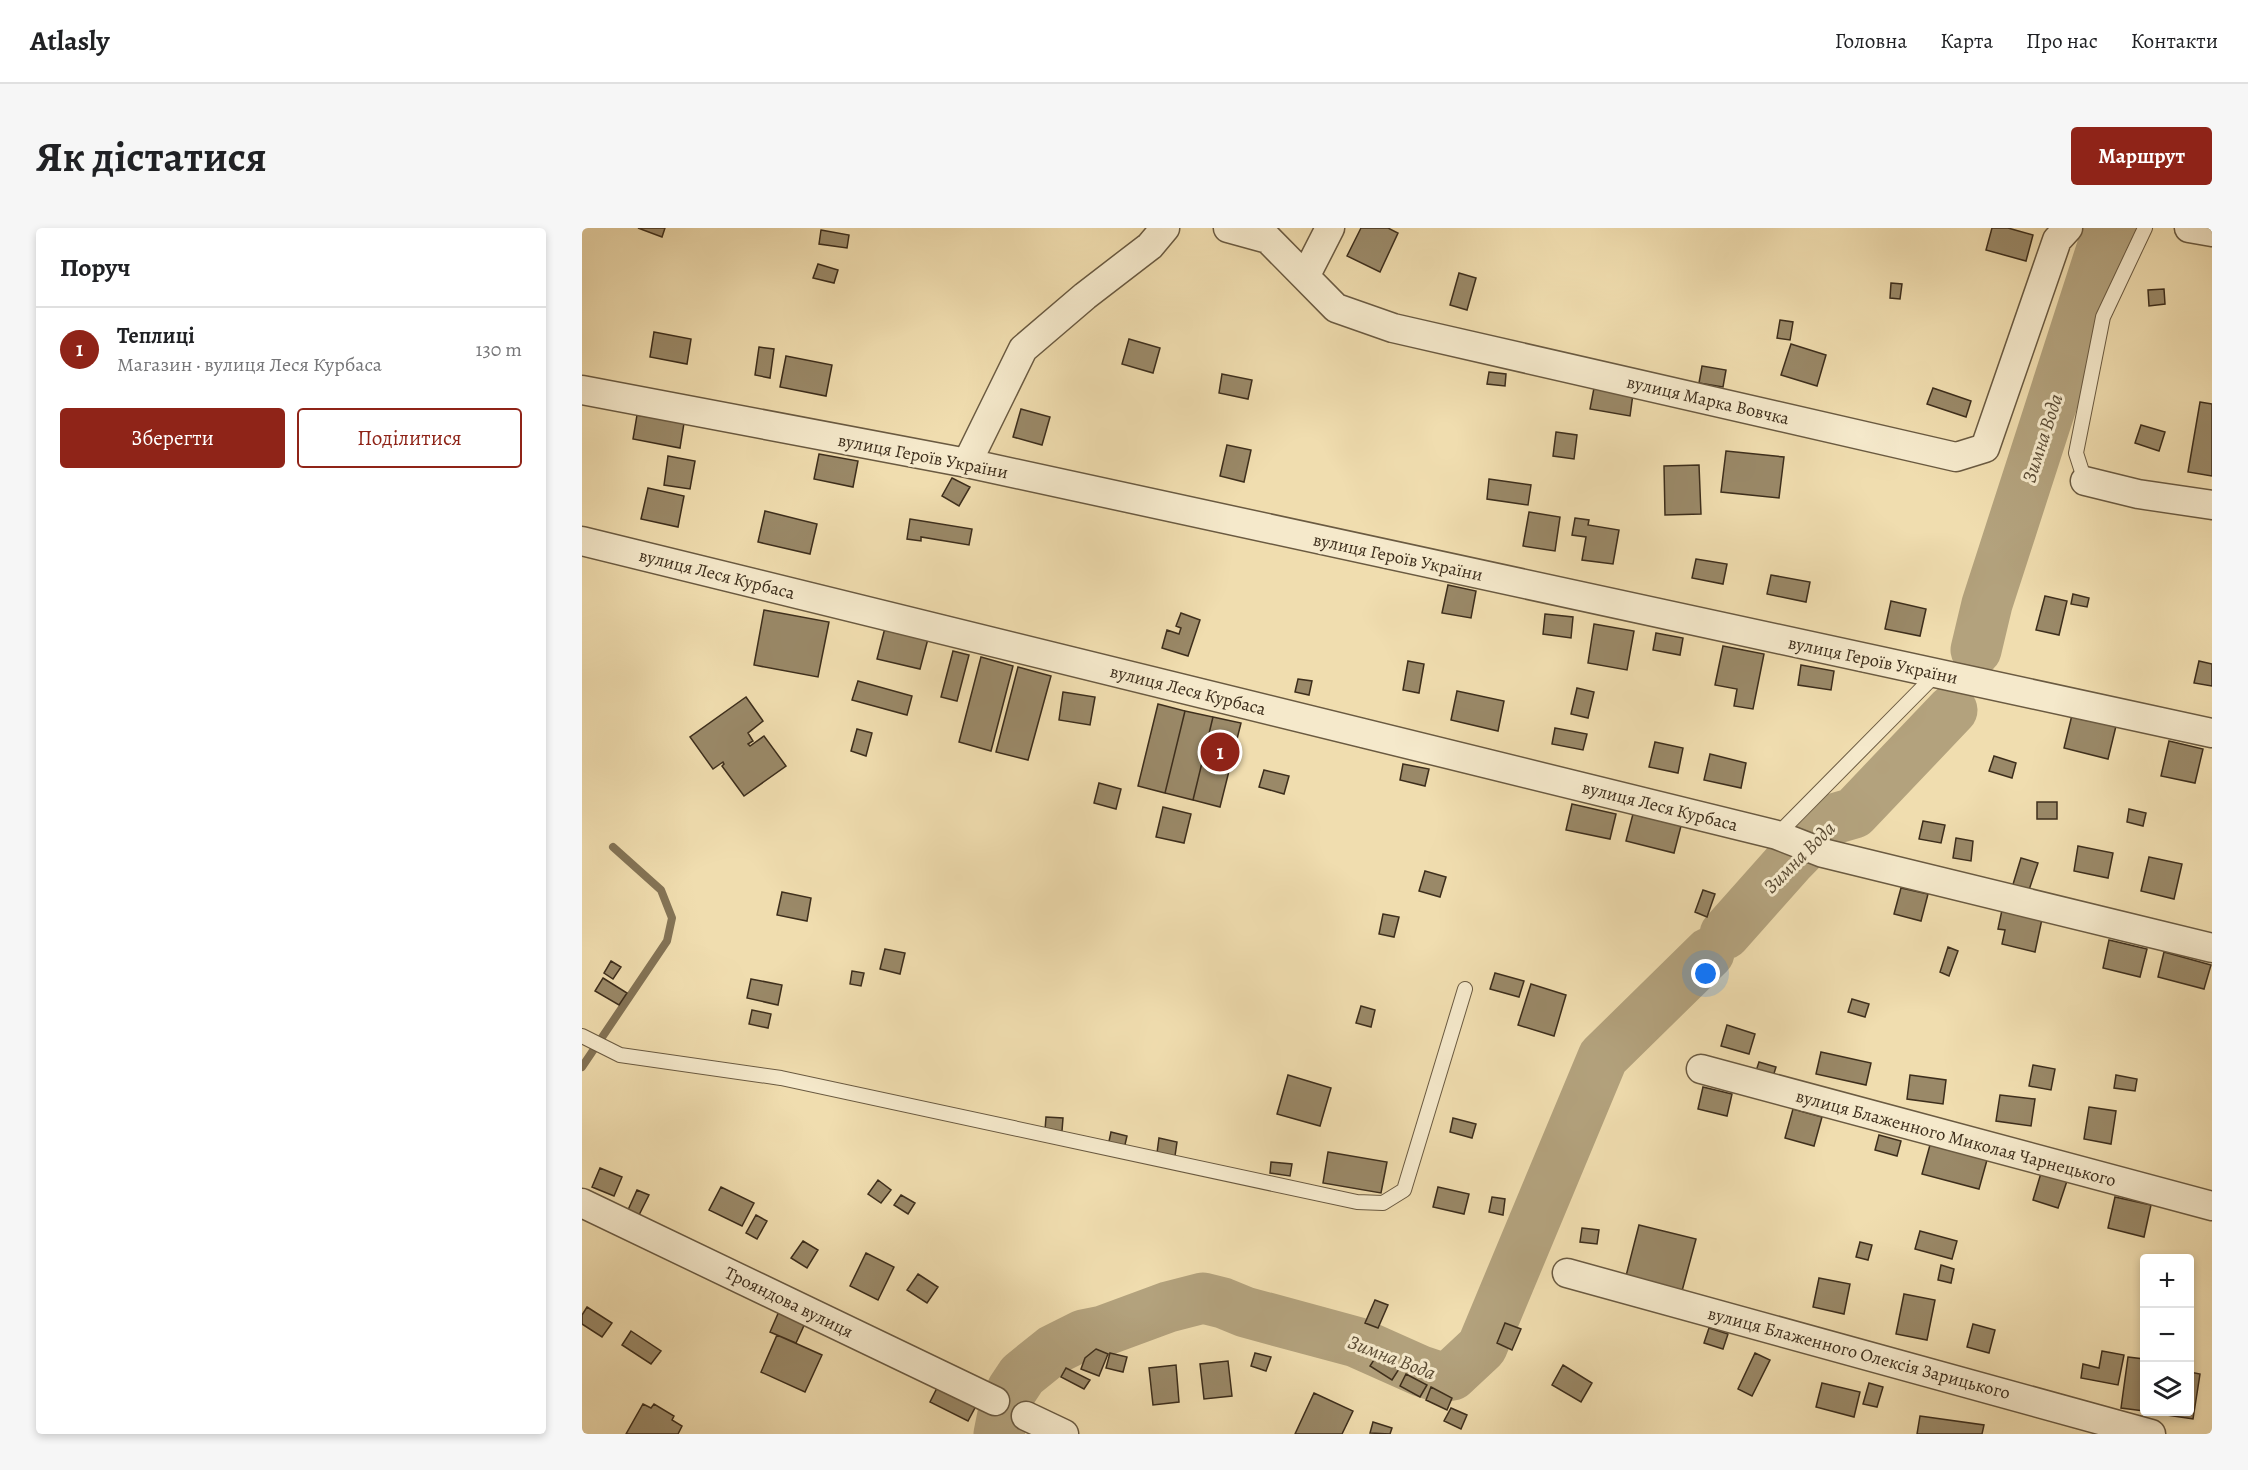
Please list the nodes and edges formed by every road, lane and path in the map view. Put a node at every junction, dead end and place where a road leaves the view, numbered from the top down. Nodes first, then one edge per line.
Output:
1 (1165, 228) edge
2 (1228, 228) edge
3 (1329, 228) edge
4 (2068, 228) edge
5 (2145, 228) edge
6 (2189, 228) edge
7 (2212, 232) edge
8 (1306, 275) junction
9 (582, 390) edge
10 (967, 463) junction
11 (2085, 481) joint
12 (2212, 505) edge
13 (582, 541) edge
14 (1936, 674) junction
15 (2212, 733) edge
16 (1786, 839) junction
17 (2212, 948) edge
18 (1465, 989) dead end
19 (582, 1036) edge
20 (1701, 1069) dead end
21 (582, 1203) edge
22 (2212, 1206) edge
23 (1567, 1273) dead end
24 (1064, 1434) edge
25 (2151, 1434) edge

1 - 10 street
2 - 8 street, вулиця Марка Вовчка
3 - 8 street
4 - 8 street, вулиця Марка Вовчка
5 - 11 lane
6 - 7 street
9 - 10 street, вулиця Героїв України
10 - 14 street, вулиця Героїв України
11 - 12 street
13 - 16 street, вулиця Леся Курбаса
14 - 15 street, вулиця Героїв України
14 - 16 lane
16 - 17 street, вулиця Леся Курбаса
18 - 19 lane
20 - 22 street, вулиця Блаженного Миколая Чарнецького
21 - 24 street, Трояндова вулиця
23 - 25 street, вулиця Блаженного Олексія Зарицького

